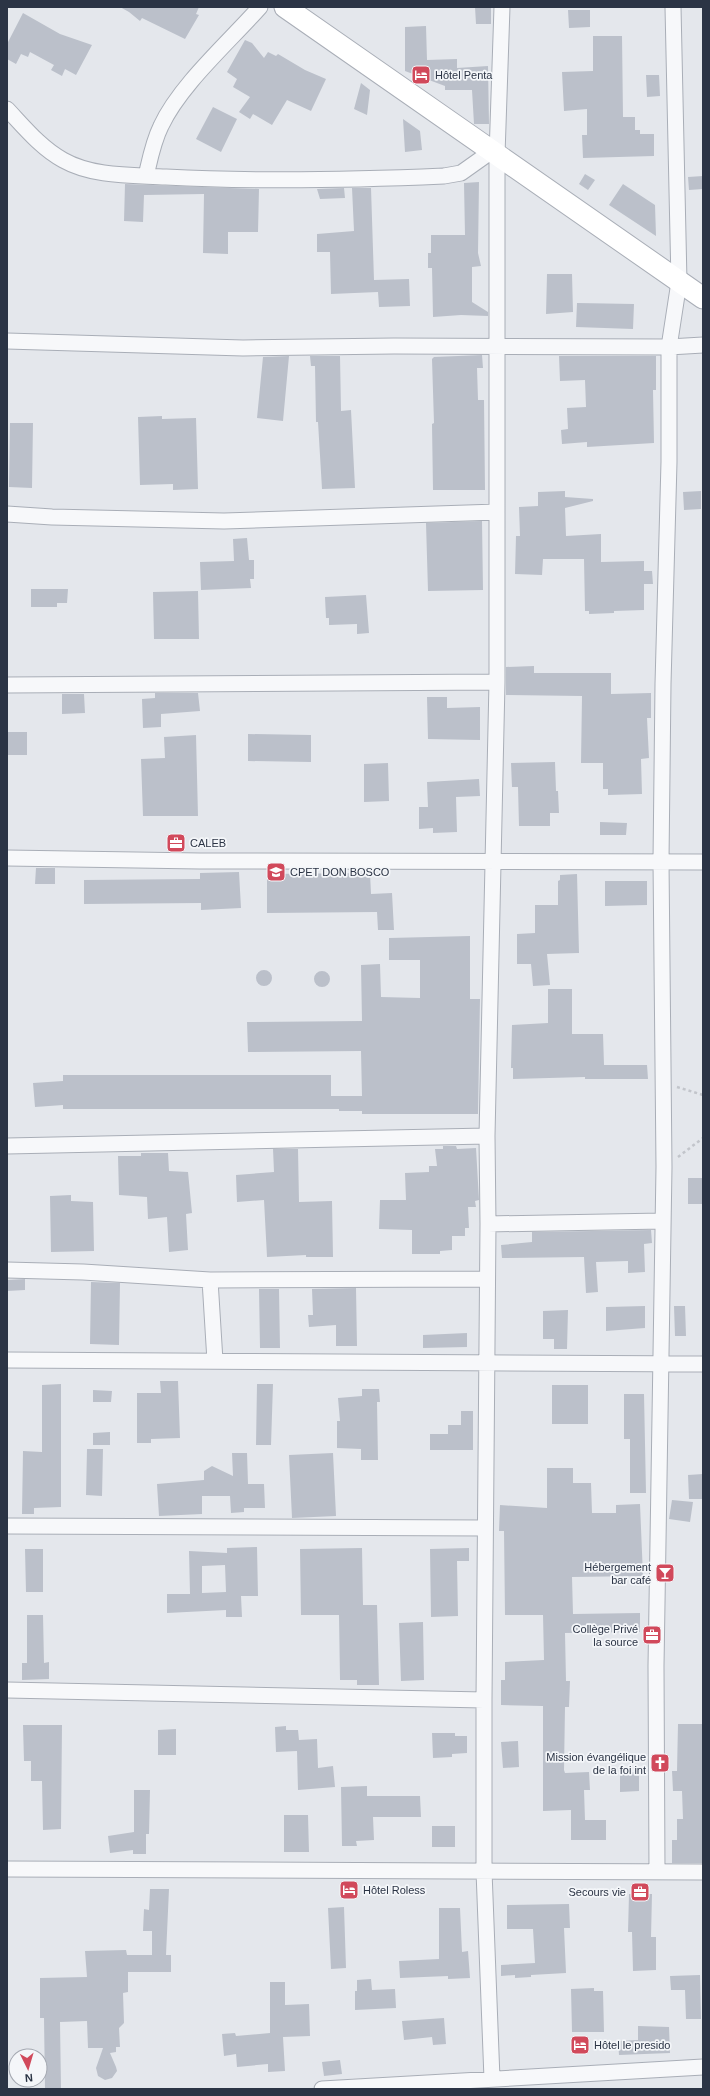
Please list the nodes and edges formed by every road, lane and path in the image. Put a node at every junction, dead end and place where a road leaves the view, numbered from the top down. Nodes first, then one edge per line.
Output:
1 (260, 7) edge
2 (285, 7) edge
3 (502, 7) edge
4 (673, 7) edge
5 (7, 109) edge
6 (495, 153) junction
7 (146, 176) junction
8 (679, 282) junction
9 (703, 298) edge
10 (7, 341) edge
11 (703, 345) edge
12 (499, 346) junction
13 (669, 347) junction
14 (497, 512) junction
15 (7, 514) edge
16 (496, 682) junction
17 (7, 685) edge
18 (7, 858) edge
19 (661, 860) junction
20 (493, 861) junction
21 (703, 862) edge
22 (664, 1082) junction
23 (703, 1095) edge
24 (487, 1136) junction
25 (703, 1138) edge
26 (7, 1146) edge
27 (664, 1167) junction
28 (663, 1221) junction
29 (488, 1224) junction
30 (7, 1270) edge
31 (487, 1279) junction
32 (210, 1280) junction
33 (7, 1360) edge
34 (215, 1361) junction
35 (486, 1363) junction
36 (661, 1364) junction
37 (703, 1364) edge
38 (7, 1526) edge
39 (485, 1528) junction
40 (7, 1690) edge
41 (484, 1700) junction
42 (7, 1869) edge
43 (484, 1871) junction
44 (657, 1872) junction
45 (703, 1872) edge
46 (703, 2067) edge
47 (492, 2079) junction
48 (322, 2089) edge

1 - 7 street
2 - 6 street
3 - 6 street
4 - 8 street
5 - 7 street
6 - 7 street
6 - 8 street
6 - 12 street
8 - 9 street
8 - 13 street
10 - 12 street
11 - 13 street
12 - 13 street
12 - 14 street
13 - 19 street
14 - 15 street
14 - 16 street
16 - 17 street
16 - 20 street
18 - 20 street
19 - 20 street
19 - 21 street
19 - 22 street
20 - 24 street
22 - 23 path
22 - 27 street
24 - 26 street
24 - 29 street
25 - 27 path
27 - 28 street
28 - 29 street
28 - 36 street
29 - 31 street
30 - 32 street
31 - 32 street
31 - 35 street
32 - 34 street
33 - 34 street
34 - 35 street
35 - 36 street
35 - 39 street
36 - 37 street
36 - 44 street
38 - 39 street
39 - 41 street
40 - 41 street
41 - 43 street
42 - 43 street
43 - 44 street
43 - 47 street
44 - 45 street
46 - 47 street
47 - 48 street

